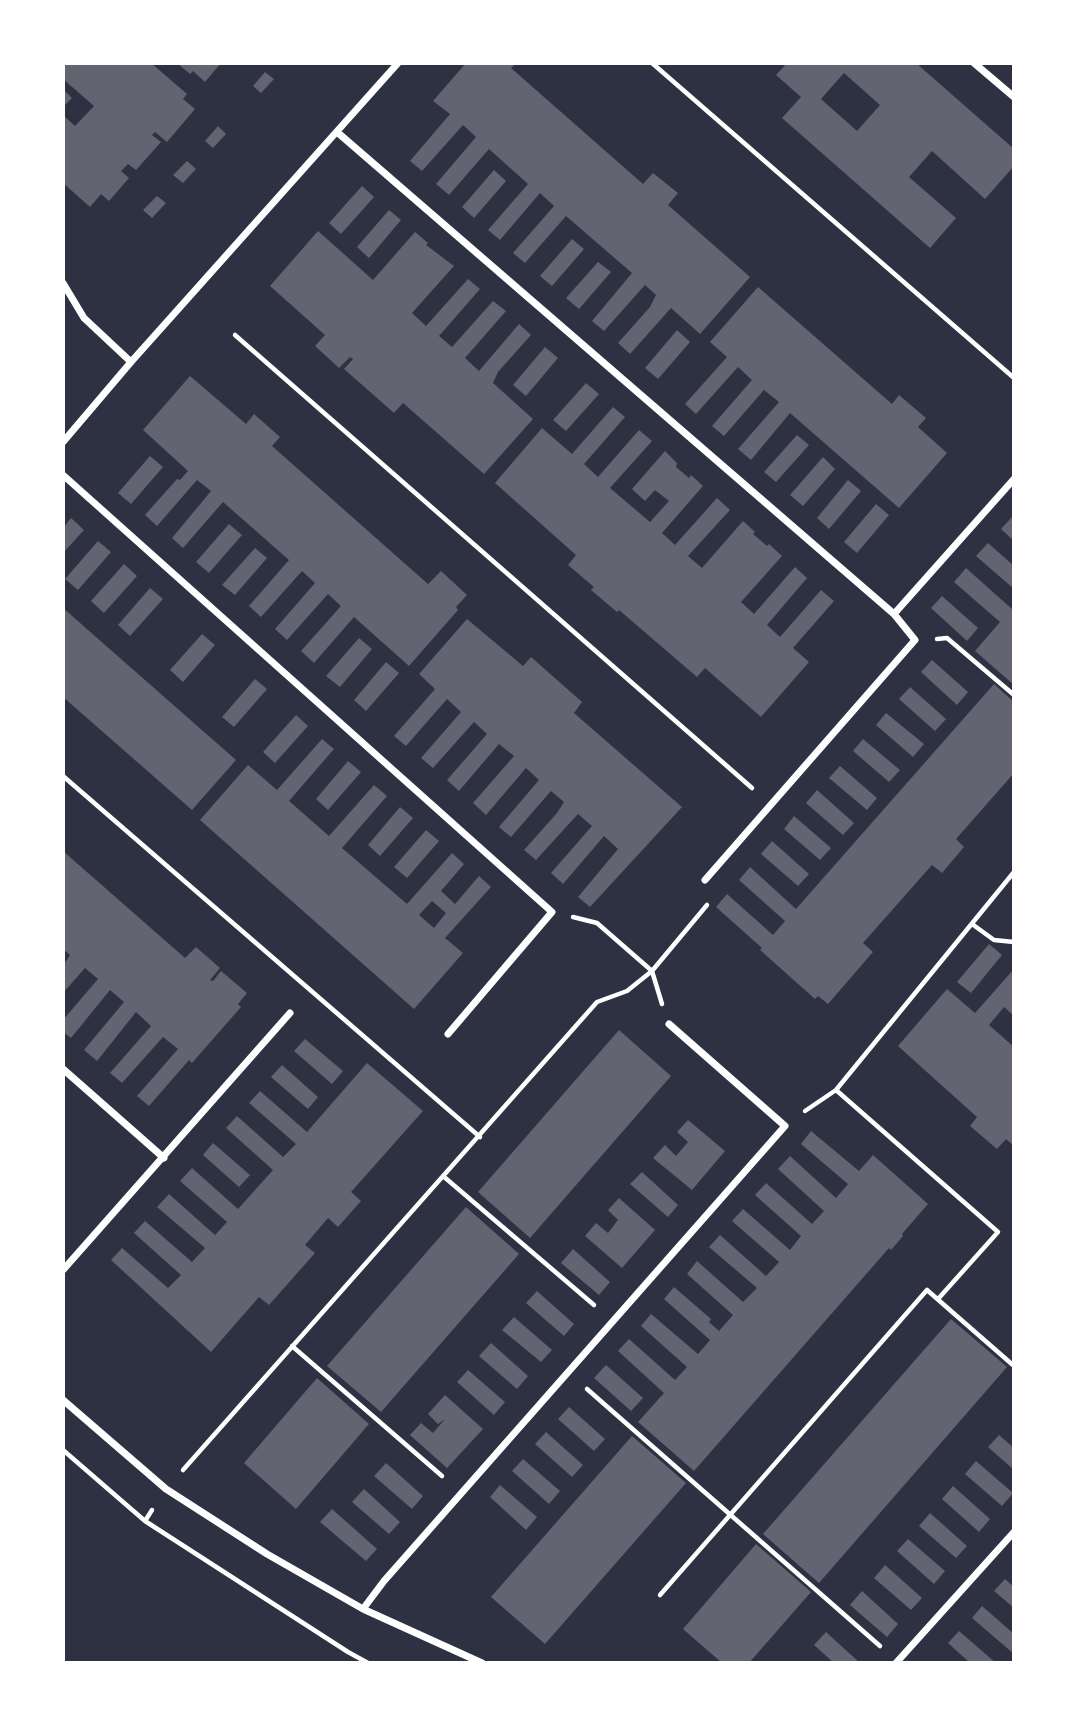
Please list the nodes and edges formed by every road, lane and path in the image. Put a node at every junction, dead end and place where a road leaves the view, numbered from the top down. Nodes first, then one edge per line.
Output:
1 (398, 63) edge
2 (652, 63) edge
3 (974, 63) edge
4 (1014, 97) edge
5 (337, 132) junction
6 (63, 284) edge
7 (235, 335) dead end
8 (131, 362) junction
9 (1014, 378) edge
10 (63, 442) edge
11 (63, 475) edge
12 (1014, 479) edge
13 (894, 614) junction
14 (915, 640) junction
15 (1014, 695) edge
16 (63, 776) edge
17 (771, 805) junction
18 (1014, 872) edge
19 (705, 880) joint
20 (552, 912) junction
21 (972, 924) junction
22 (1014, 942) edge
23 (652, 971) junction
24 (290, 1013) dead end
25 (669, 1024) joint
26 (448, 1034) dead end
27 (63, 1069) edge
28 (836, 1090) junction
29 (785, 1126) junction
30 (480, 1137) junction
31 (164, 1158) junction
32 (443, 1176) junction
33 (63, 1270) edge
34 (938, 1299) junction
35 (613, 1321) junction
36 (292, 1346) junction
37 (1014, 1366) edge
38 (568, 1372) junction
39 (63, 1400) edge
40 (63, 1450) edge
41 (166, 1489) junction
42 (461, 1493) junction
43 (730, 1514) junction
44 (145, 1521) junction
45 (1014, 1532) edge
46 (660, 1595) dead end
47 (363, 1609) junction
48 (897, 1662) edge
49 (368, 1663) edge
50 (482, 1663) edge

1 - 5 street
2 - 9 path
3 - 4 street
5 - 8 street
5 - 13 street
6 - 8 street
7 - 17 path
8 - 10 street
11 - 20 street
12 - 13 street
13 - 14 street
14 - 15 path
14 - 17 street
16 - 30 path
17 - 19 street
18 - 21 path
19 - 23 path
20 - 23 path
20 - 26 street
21 - 22 path
21 - 28 path
23 - 25 path
23 - 30 path
24 - 31 street
25 - 29 street
27 - 31 street
28 - 29 path
28 - 34 path
29 - 35 street
30 - 32 path
31 - 33 street
32 - 35 path
32 - 36 path
34 - 37 path
34 - 43 path
35 - 38 street
36 - 41 path
36 - 42 path
38 - 42 street
38 - 43 path
39 - 41 street
40 - 44 path
41 - 44 path
41 - 47 street
42 - 47 street
43 - 46 path
43 - 48 path
44 - 49 path
45 - 48 street
47 - 50 street

